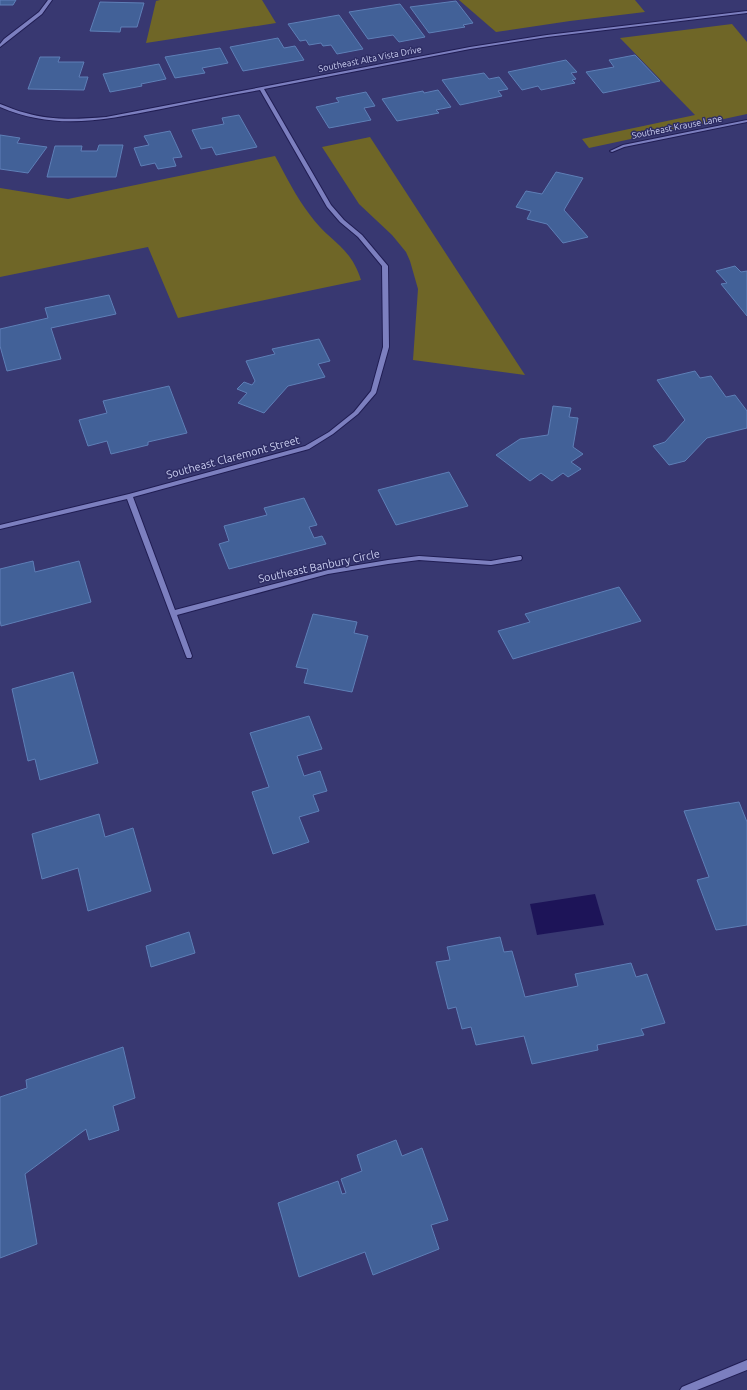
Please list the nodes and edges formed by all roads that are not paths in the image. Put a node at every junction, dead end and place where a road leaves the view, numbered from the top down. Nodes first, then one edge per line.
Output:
1 (50, 0) edge
2 (747, 12) edge
3 (0, 46) edge
4 (261, 88) junction
5 (0, 105) edge
6 (747, 121) edge
7 (612, 151) dead end
8 (129, 496) junction
9 (0, 527) edge
10 (519, 558) dead end
11 (173, 613) junction
12 (189, 656) dead end
13 (747, 1365) edge
14 (685, 1390) edge

1 - 3 street
2 - 4 street, Southeast Alta Vista Drive
4 - 5 street, Southeast Alta Vista Drive
4 - 8 street, Southeast Claremont Street
6 - 7 street, Southeast Krause Lane
8 - 9 street, Southeast Claremont Street
8 - 11 street
10 - 11 street, Southeast Banbury Circle
11 - 12 street
13 - 14 street

